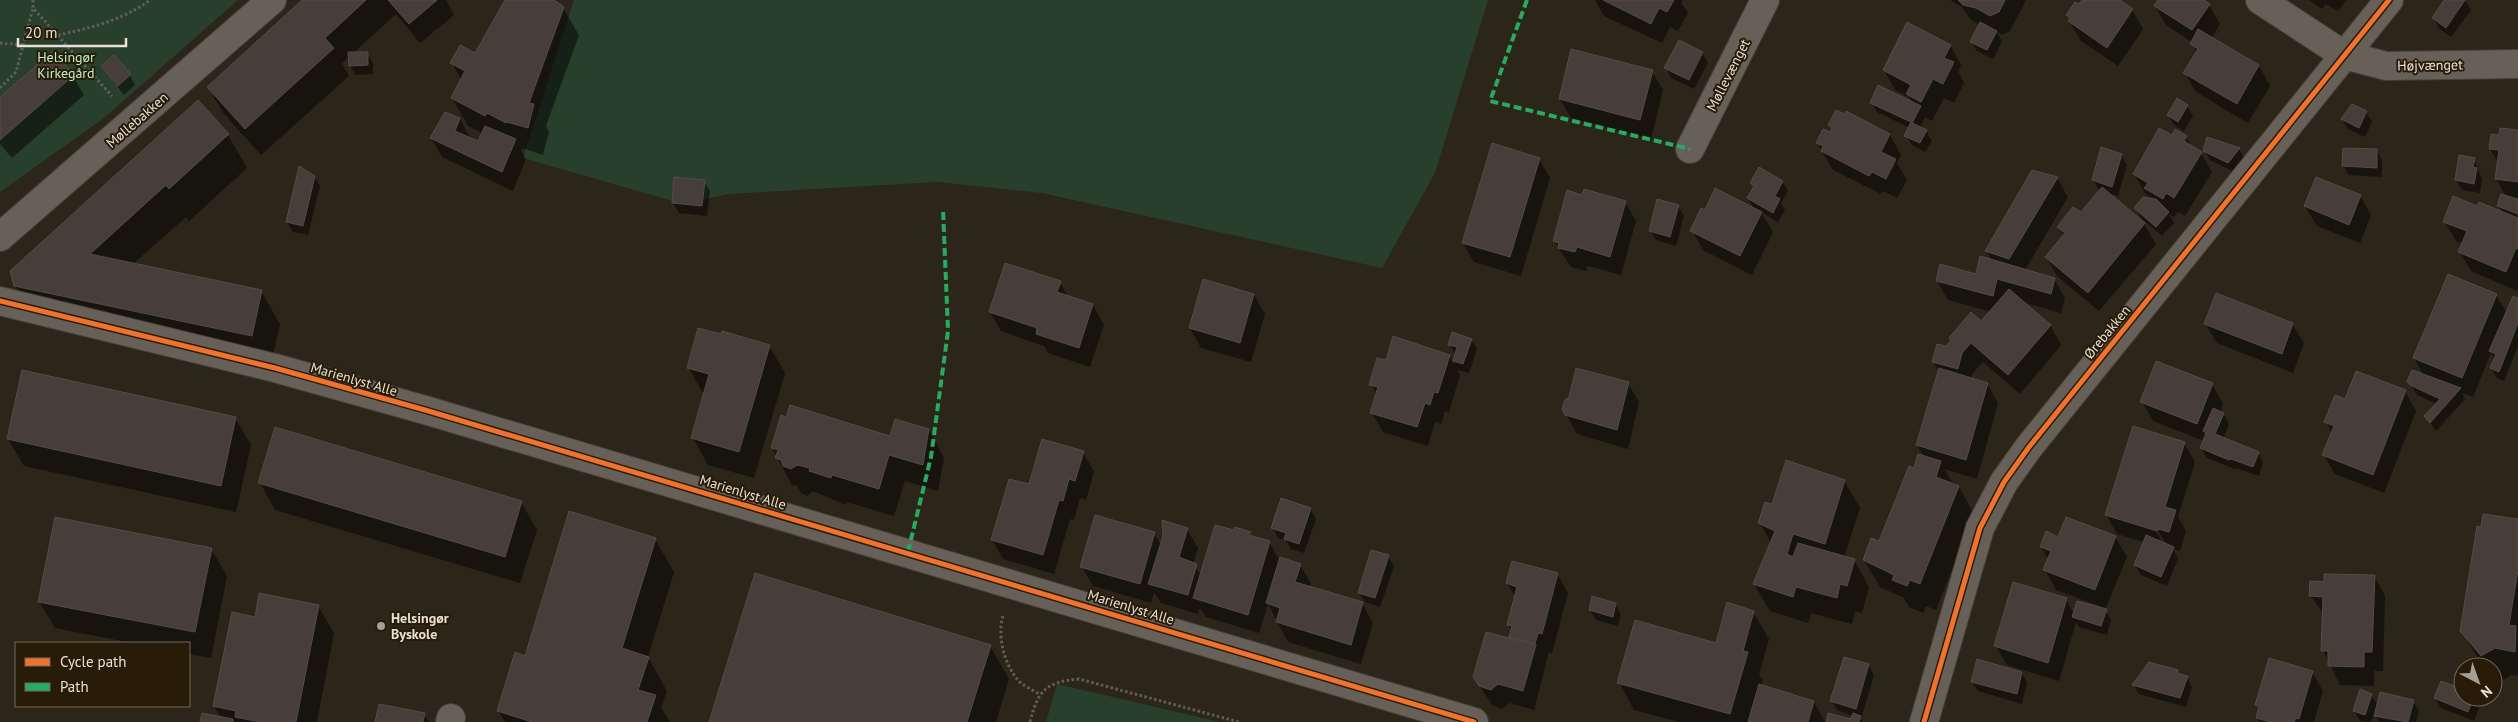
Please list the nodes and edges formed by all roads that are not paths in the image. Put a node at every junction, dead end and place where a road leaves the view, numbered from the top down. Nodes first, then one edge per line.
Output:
1 (272, 0) edge
2 (1765, 0) edge
3 (2260, 0) edge
4 (2389, 0) edge
5 (2344, 55) junction
6 (2518, 64) edge
7 (1690, 149) dead end
8 (0, 237) edge
9 (0, 301) edge
10 (1474, 722) edge
11 (1924, 722) edge

1 - 8 street, Møllebakken
2 - 7 street, Møllevænget
3 - 5 street
4 - 5 street, Ørebakken
5 - 6 street, Højvænget
5 - 11 street, Ørebakken
9 - 10 street, Marienlyst Alle

